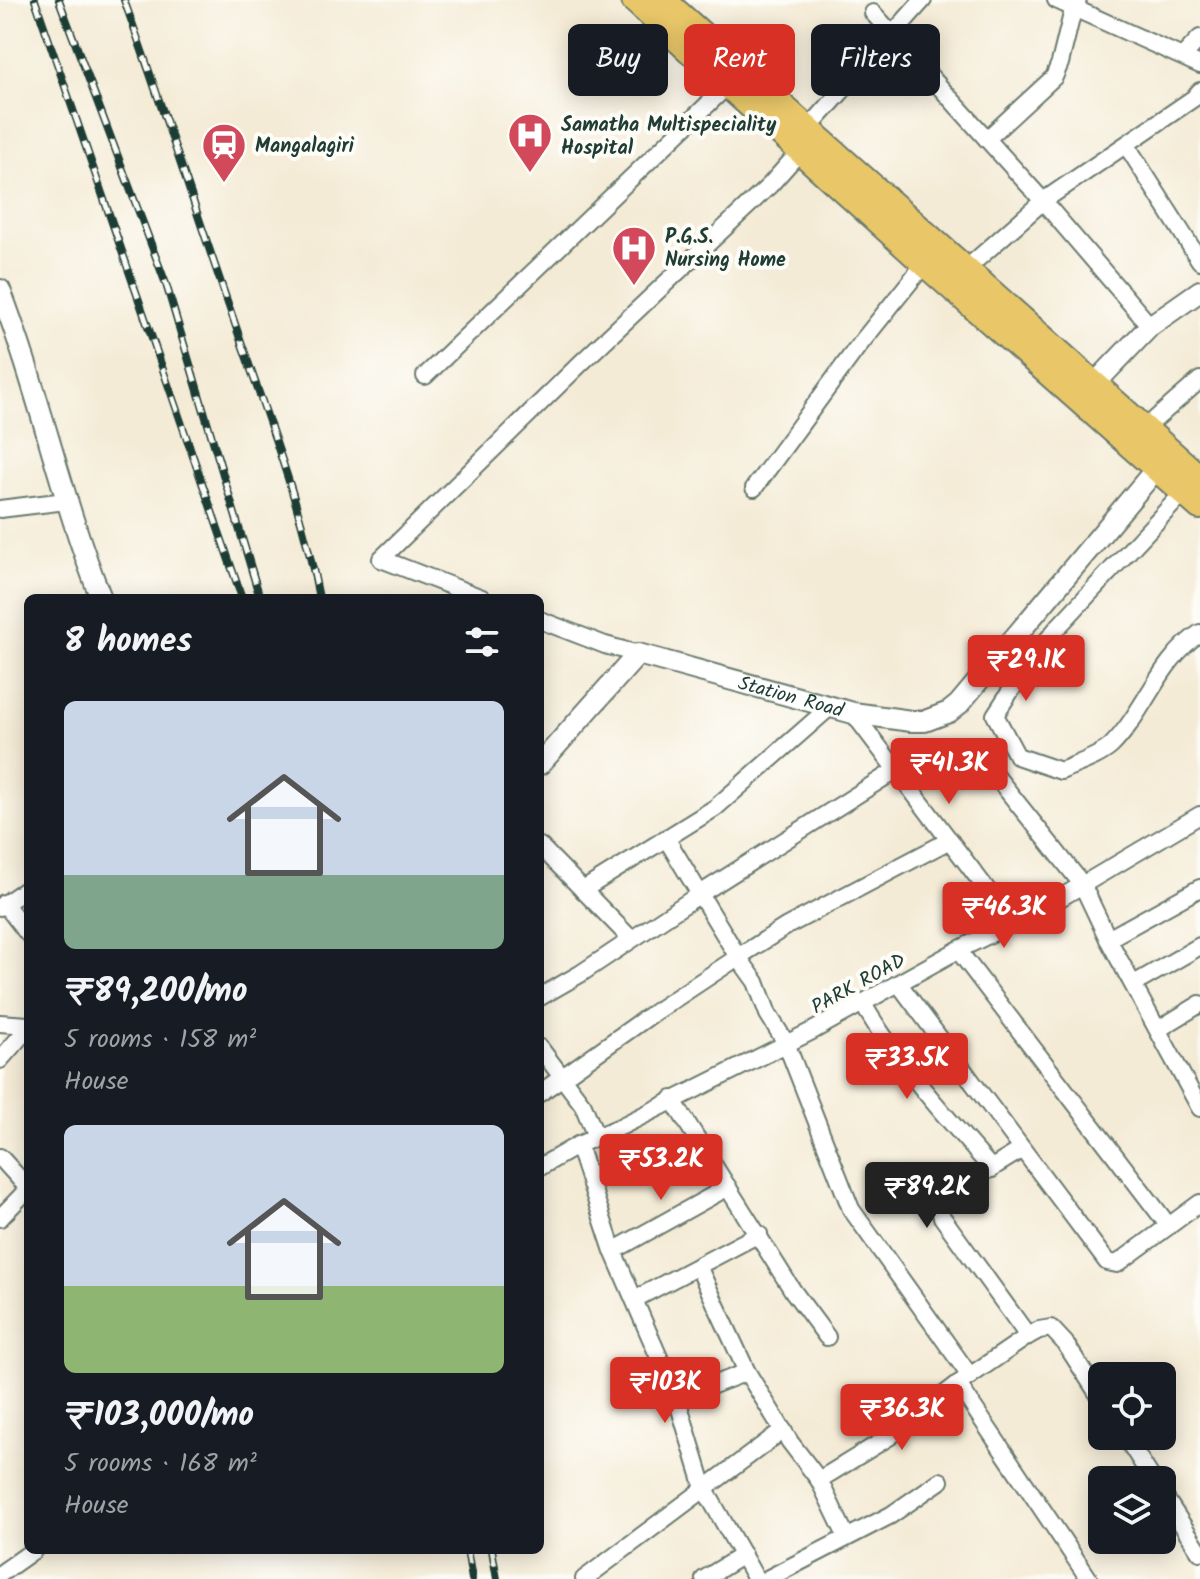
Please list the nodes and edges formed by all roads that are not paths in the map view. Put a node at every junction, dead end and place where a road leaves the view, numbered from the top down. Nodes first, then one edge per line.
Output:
1 (635, 0) edge
2 (662, 0) edge
3 (923, 0) edge
4 (1056, 0) edge
5 (1076, 3) edge
6 (873, 13) dead end
7 (883, 24) edge
8 (902, 24) edge
9 (1200, 38) edge
10 (684, 44) edge
11 (1183, 56) junction
12 (1200, 65) edge
13 (940, 86) edge
14 (717, 96) edge
15 (746, 96) edge
16 (841, 96) edge
17 (1198, 99) edge
18 (805, 139) junction
19 (987, 139) junction
20 (1127, 146) junction
21 (1043, 201) junction
22 (1200, 261) edge
23 (925, 263) junction
24 (966, 269) junction
25 (0, 290) edge
26 (1200, 291) edge
27 (6, 324) edge
28 (1150, 326) junction
29 (425, 376) dead end
30 (1200, 380) edge
31 (1087, 392) junction
32 (1144, 429) junction
33 (1163, 460) junction
34 (754, 488) dead end
35 (1195, 492) edge
36 (66, 501) junction
37 (0, 509) edge
38 (100, 594) edge
39 (472, 594) edge
40 (544, 622) edge
41 (1200, 633) edge
42 (638, 654) junction
43 (830, 707) junction
44 (853, 713) junction
45 (544, 760) edge
46 (896, 770) junction
47 (991, 770) dead end
48 (1200, 815) edge
49 (666, 838) junction
50 (950, 840) junction
51 (544, 850) edge
52 (1082, 884) junction
53 (1200, 888) edge
54 (583, 890) junction
55 (24, 891) edge
56 (700, 894) junction
57 (2, 905) edge
58 (1013, 924) junction
59 (24, 930) edge
60 (631, 939) junction
61 (1108, 939) junction
62 (1200, 946) edge
63 (958, 950) junction
64 (738, 957) junction
65 (899, 984) junction
66 (1134, 984) junction
67 (544, 995) edge
68 (863, 1004) junction
69 (1200, 1004) edge
70 (0, 1023) edge
71 (24, 1026) edge
72 (1159, 1029) junction
73 (24, 1032) edge
74 (786, 1043) junction
75 (544, 1054) edge
76 (0, 1060) edge
77 (561, 1077) junction
78 (544, 1090) edge
79 (672, 1099) junction
80 (1200, 1108) edge
81 (596, 1137) junction
82 (578, 1145) junction
83 (1021, 1150) junction
84 (0, 1157) edge
85 (544, 1165) edge
86 (992, 1169) junction
87 (24, 1184) edge
88 (728, 1187) junction
89 (24, 1192) edge
90 (1200, 1203) edge
91 (0, 1218) edge
92 (1168, 1225) junction
93 (759, 1234) junction
94 (613, 1251) junction
95 (698, 1266) junction
96 (635, 1299) junction
97 (1028, 1336) junction
98 (827, 1337) dead end
99 (747, 1372) junction
100 (1088, 1379) edge
101 (964, 1380) junction
102 (677, 1399) junction
103 (783, 1430) junction
104 (819, 1480) junction
105 (940, 1481) dead end
106 (704, 1488) junction
107 (1176, 1515) edge
108 (846, 1536) junction
109 (1200, 1552) edge
110 (28, 1554) edge
111 (743, 1555) junction
112 (0, 1574) edge
113 (584, 1579) edge
114 (704, 1579) edge
115 (756, 1579) edge
116 (767, 1579) edge
117 (1089, 1579) edge

1 - 10 main road
2 - 18 main road
3 - 8 street
4 - 5 street
5 - 11 street
5 - 19 street
6 - 7 street
9 - 11 street
11 - 12 street
13 - 19 street
14 - 29 street
15 - 18 main road
16 - 18 street
17 - 20 street
18 - 23 main road
18 - 24 main road
18 - 39 street
19 - 21 street
20 - 21 street
20 - 22 street
21 - 24 street
21 - 28 street
23 - 31 main road
23 - 34 street
24 - 31 main road
25 - 27 street
26 - 28 street
27 - 36 street
28 - 31 street
30 - 32 street
31 - 32 main road
31 - 33 main road
32 - 33 main road
33 - 35 main road
33 - 44 street, Station Road
35 - 41 street
36 - 37 street
36 - 38 street
40 - 42 street, Station Road
42 - 43 street, Station Road
42 - 45 street
43 - 44 street, Station Road
43 - 49 street
44 - 46 street
46 - 50 street
46 - 56 street
47 - 52 street
48 - 52 street, PARK ROAD
49 - 54 street
49 - 56 street
50 - 58 street
50 - 64 street
51 - 54 street
52 - 58 street, PARK ROAD
52 - 61 street
53 - 61 street
54 - 60 street
55 - 57 street
56 - 60 street
56 - 64 street
57 - 59 street
58 - 63 street, PARK ROAD
60 - 67 street
61 - 66 street
62 - 66 street
63 - 65 street, PARK ROAD
63 - 92 street
64 - 74 street
64 - 77 street
65 - 68 street, PARK ROAD
65 - 83 street
66 - 72 street
68 - 74 street, PARK ROAD
68 - 86 street
69 - 72 street
70 - 71 street
72 - 80 street
73 - 76 street
74 - 79 street, PARK ROAD
74 - 101 street
75 - 77 street
77 - 78 street
77 - 81 street
79 - 81 street, PARK ROAD
79 - 88 street
81 - 82 street, PARK ROAD
82 - 85 street, PARK ROAD
82 - 94 street
83 - 86 street
83 - 92 street
84 - 87 street
86 - 97 street
88 - 93 street
88 - 94 street
89 - 91 street
90 - 92 street
93 - 95 street
93 - 98 street
94 - 96 street
95 - 96 street
95 - 99 street
96 - 102 street
97 - 100 street
97 - 101 street
99 - 102 street
99 - 103 street
101 - 104 street
101 - 117 street
102 - 106 street
103 - 104 street
103 - 106 street
104 - 108 street
105 - 108 street
106 - 111 street
106 - 113 street
107 - 109 street
108 - 116 street
110 - 112 street
111 - 114 street
111 - 115 street

